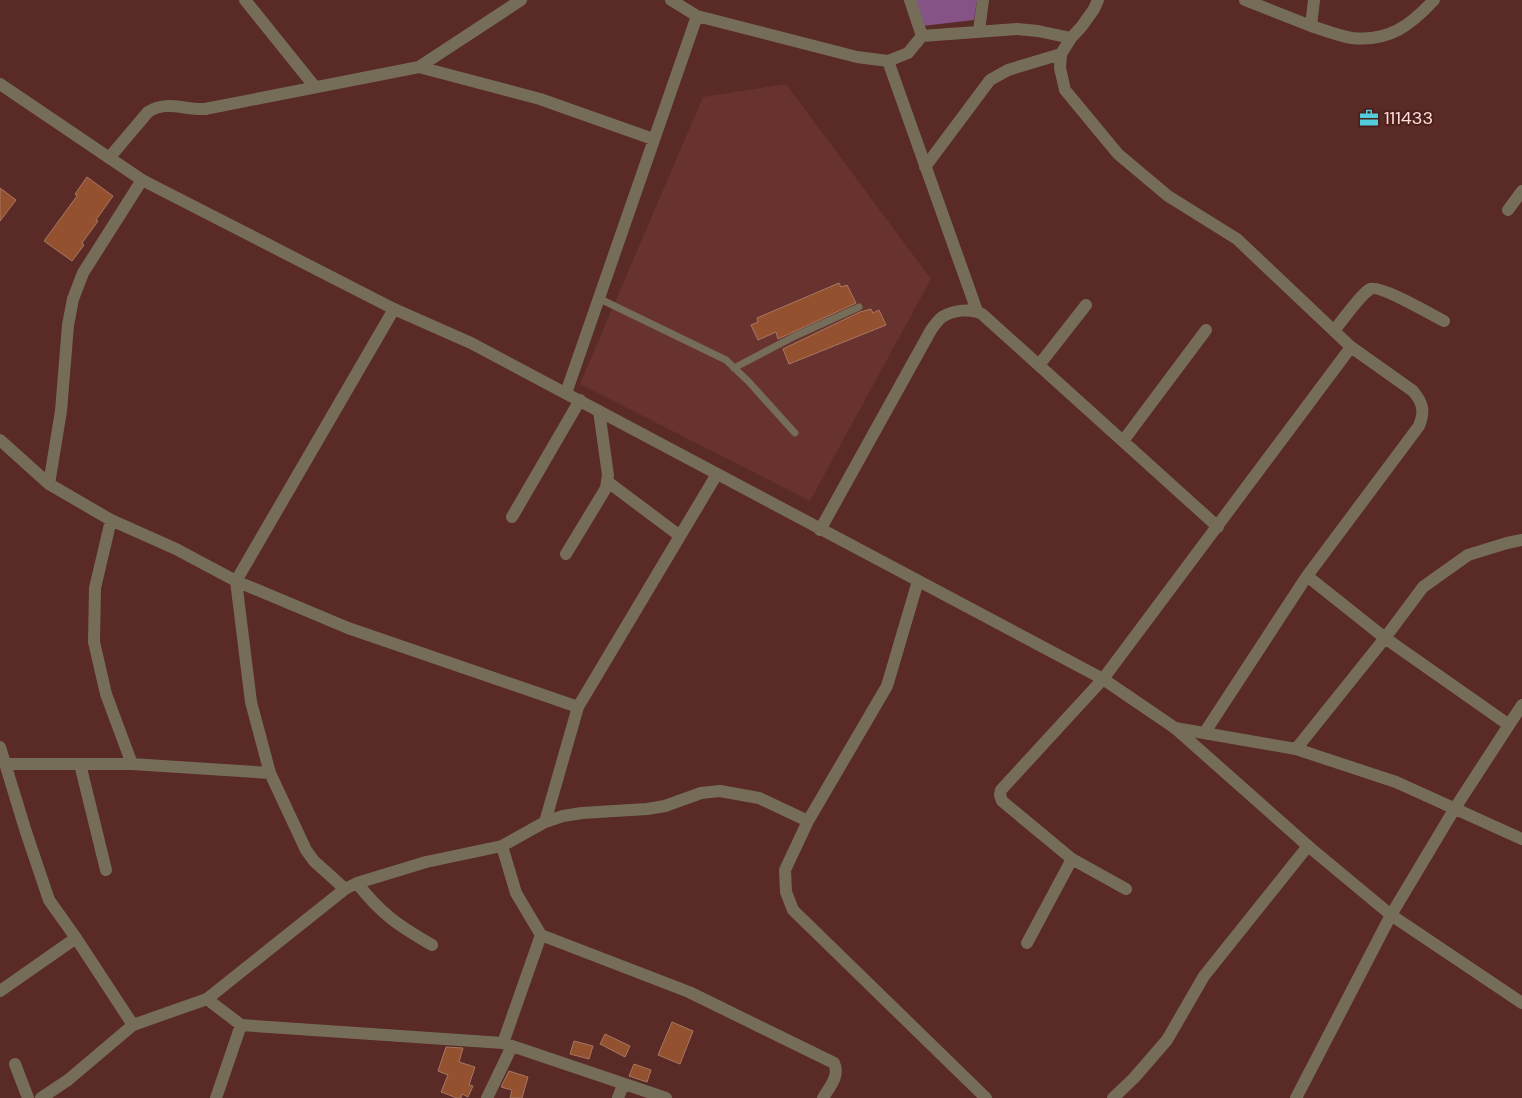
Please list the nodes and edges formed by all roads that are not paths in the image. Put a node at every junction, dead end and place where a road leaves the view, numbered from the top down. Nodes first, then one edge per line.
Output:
1 (245, 0) edge
2 (521, 0) edge
3 (671, 0) edge
4 (910, 0) edge
5 (983, 0) edge
6 (1098, 0) edge
7 (1246, 0) edge
8 (1314, 0) edge
9 (1434, 0) edge
10 (696, 16) junction
11 (1311, 26) junction
12 (979, 31) junction
13 (922, 36) junction
14 (1071, 38) junction
15 (1061, 54) junction
16 (888, 61) junction
17 (419, 66) junction
18 (0, 84) edge
19 (315, 87) junction
20 (653, 139) junction
21 (109, 158) junction
22 (925, 167) junction
23 (142, 180) junction
24 (1522, 191) edge
25 (1508, 210) dead end
26 (598, 298) junction
27 (1086, 305) dead end
28 (859, 307) dead end
29 (394, 308) junction
30 (977, 311) junction
31 (1444, 321) dead end
32 (1206, 330) dead end
33 (1334, 331) junction
34 (1351, 347) junction
35 (1039, 365) junction
36 (734, 368) junction
37 (566, 393) junction
38 (580, 400) junction
39 (599, 411) junction
40 (795, 433) dead end
41 (0, 440) edge
42 (1123, 441) junction
43 (716, 474) junction
44 (608, 482) junction
45 (49, 484) junction
46 (512, 517) dead end
47 (111, 520) junction
48 (1218, 526) junction
49 (820, 530) junction
50 (680, 536) junction
51 (1522, 540) edge
52 (566, 554) dead end
53 (1307, 576) junction
54 (236, 580) junction
55 (918, 581) junction
56 (1385, 638) junction
57 (1103, 679) junction
58 (1522, 705) edge
59 (578, 707) junction
60 (1509, 725) junction
61 (1175, 728) junction
62 (1205, 732) junction
63 (0, 747) edge
64 (1296, 749) junction
65 (6, 764) junction
66 (80, 764) junction
67 (132, 764) junction
68 (270, 773) junction
69 (1455, 808) junction
70 (808, 821) junction
71 (545, 822) junction
72 (1522, 839) edge
73 (502, 846) junction
74 (1308, 846) junction
75 (1072, 859) junction
76 (106, 870) dead end
77 (351, 886) junction
78 (1126, 889) dead end
79 (1391, 915) junction
80 (541, 936) junction
81 (76, 938) junction
82 (1027, 943) dead end
83 (432, 945) dead end
84 (0, 991) edge
85 (207, 1000) junction
86 (1522, 1004) edge
87 (133, 1025) junction
88 (241, 1025) junction
89 (508, 1045) junction
90 (15, 1064) dead end
91 (623, 1085) junction
92 (1302, 1096) edge
93 (28, 1098) edge
94 (41, 1098) edge
95 (216, 1098) edge
96 (487, 1098) edge
97 (618, 1098) edge
98 (666, 1098) edge
99 (823, 1098) edge
100 (986, 1098) edge
101 (1113, 1098) edge

1 - 19 street
2 - 17 street
3 - 10 street
4 - 13 street
5 - 12 street
6 - 14 street
7 - 11 street
8 - 11 street
9 - 11 street
10 - 16 street
10 - 20 street
12 - 13 street
12 - 14 street
13 - 16 street
14 - 15 street
15 - 22 street
15 - 33 street
16 - 22 street
17 - 19 street
17 - 20 street
18 - 21 street
19 - 21 street
20 - 26 street
21 - 23 street
22 - 30 street
23 - 29 street
23 - 45 street
24 - 25 street
26 - 36 lane
26 - 37 street
27 - 35 street
28 - 36 lane
29 - 37 street
29 - 54 street
30 - 35 street
30 - 49 street
31 - 33 street
32 - 42 street
33 - 34 street
34 - 48 street
34 - 53 street
35 - 42 street
36 - 40 lane
37 - 38 street
38 - 39 street
38 - 46 street
39 - 43 street
39 - 44 street
41 - 45 street
42 - 48 street
43 - 49 street
43 - 50 street
44 - 50 street
44 - 52 street
45 - 47 street
47 - 54 street
47 - 67 street
48 - 57 street
49 - 55 street
50 - 59 street
51 - 56 street
53 - 56 street
53 - 62 street
54 - 59 street
54 - 68 street
55 - 57 street
55 - 70 street
56 - 60 street
56 - 64 street
57 - 61 street
57 - 75 street
58 - 60 street
59 - 71 street
60 - 69 street
61 - 62 street
61 - 74 street
62 - 64 street
63 - 65 street
64 - 69 street
65 - 66 street
65 - 81 street
66 - 67 street
66 - 76 street
67 - 68 street
68 - 77 street
69 - 72 street
69 - 79 street
70 - 71 street
70 - 100 street
71 - 73 street
73 - 77 street
73 - 80 street
74 - 79 street
74 - 101 street
75 - 78 street
75 - 82 street
77 - 83 street
77 - 85 street
79 - 86 street
79 - 92 street
80 - 89 street
80 - 99 street
81 - 84 street
81 - 87 street
85 - 87 street
85 - 88 street
87 - 94 street
88 - 89 street
88 - 95 street
89 - 91 street
89 - 96 street
90 - 93 street
91 - 97 street
91 - 98 street

